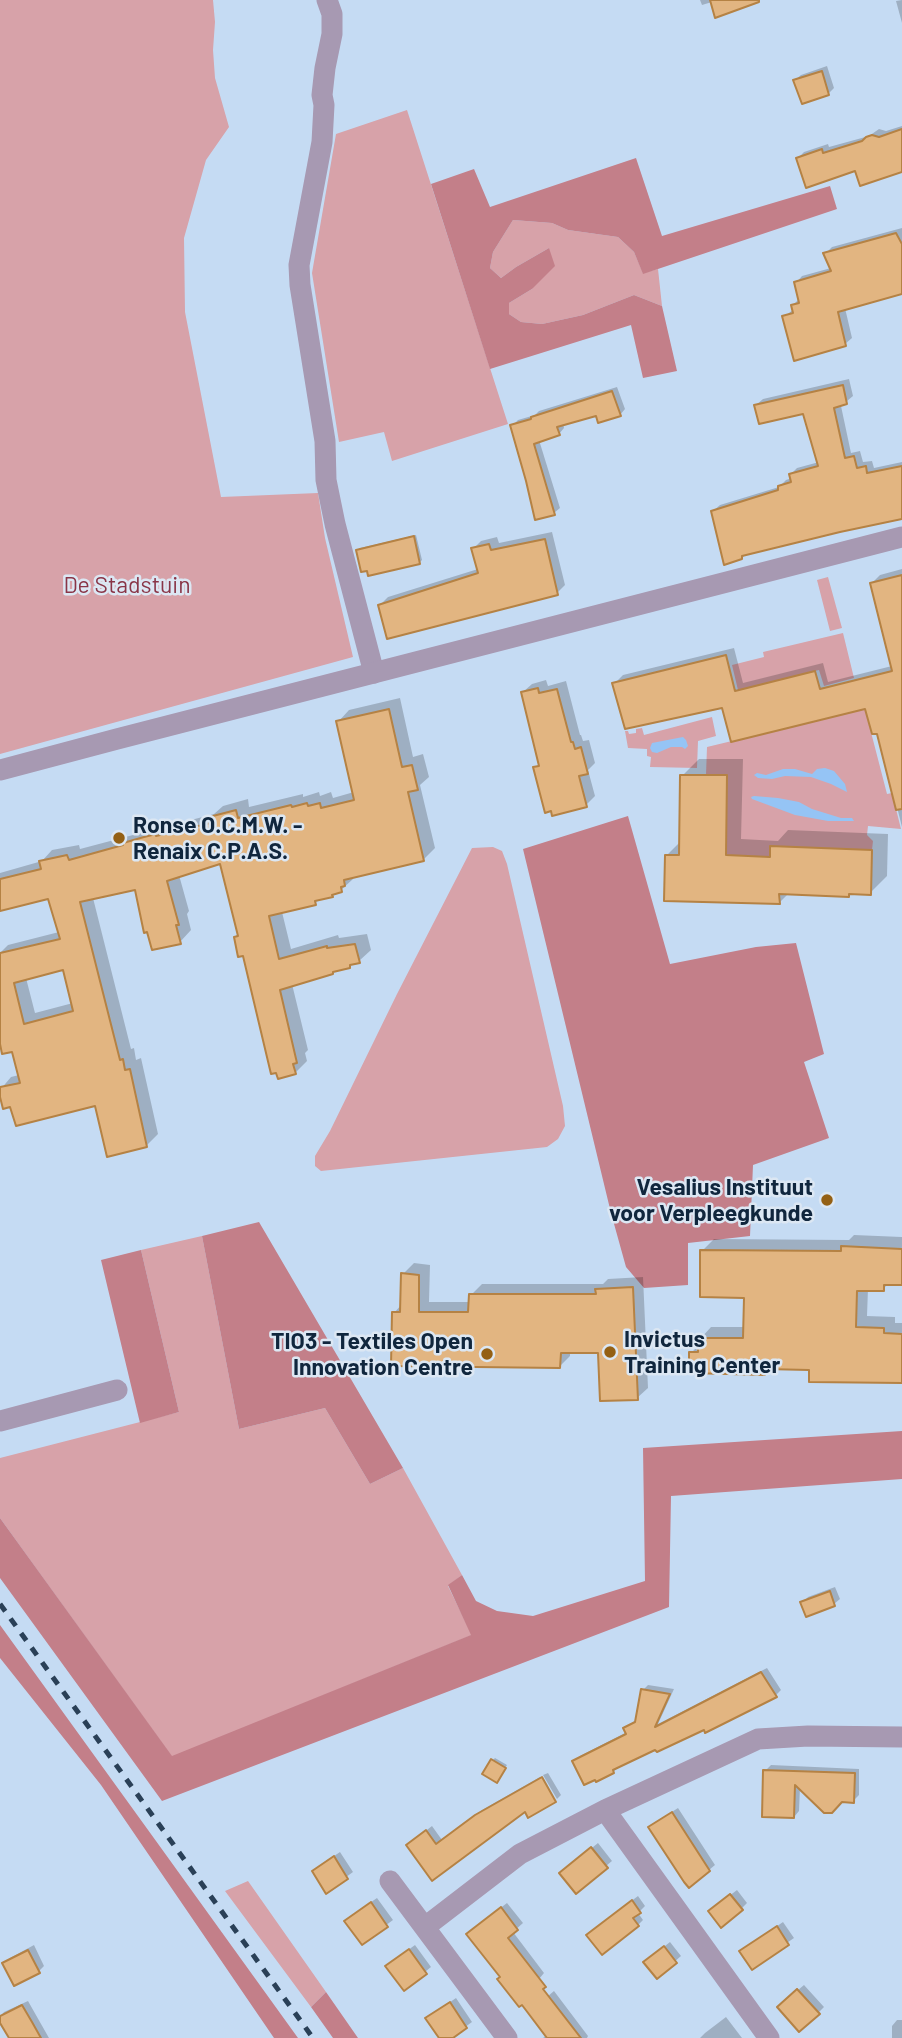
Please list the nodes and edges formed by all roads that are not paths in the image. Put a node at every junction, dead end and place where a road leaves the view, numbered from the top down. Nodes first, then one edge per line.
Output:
1 (327, 0) edge
2 (902, 537) edge
3 (374, 673) junction
4 (0, 770) edge
5 (117, 1390) dead end
6 (0, 1421) edge
7 (902, 1737) edge
8 (605, 1810) junction
9 (390, 1881) dead end
10 (425, 1927) junction
11 (508, 2038) edge
12 (769, 2038) edge

1 - 3 street
2 - 3 street
3 - 4 street
5 - 6 street
7 - 8 street
8 - 10 street
8 - 12 street
9 - 10 street
10 - 11 street

